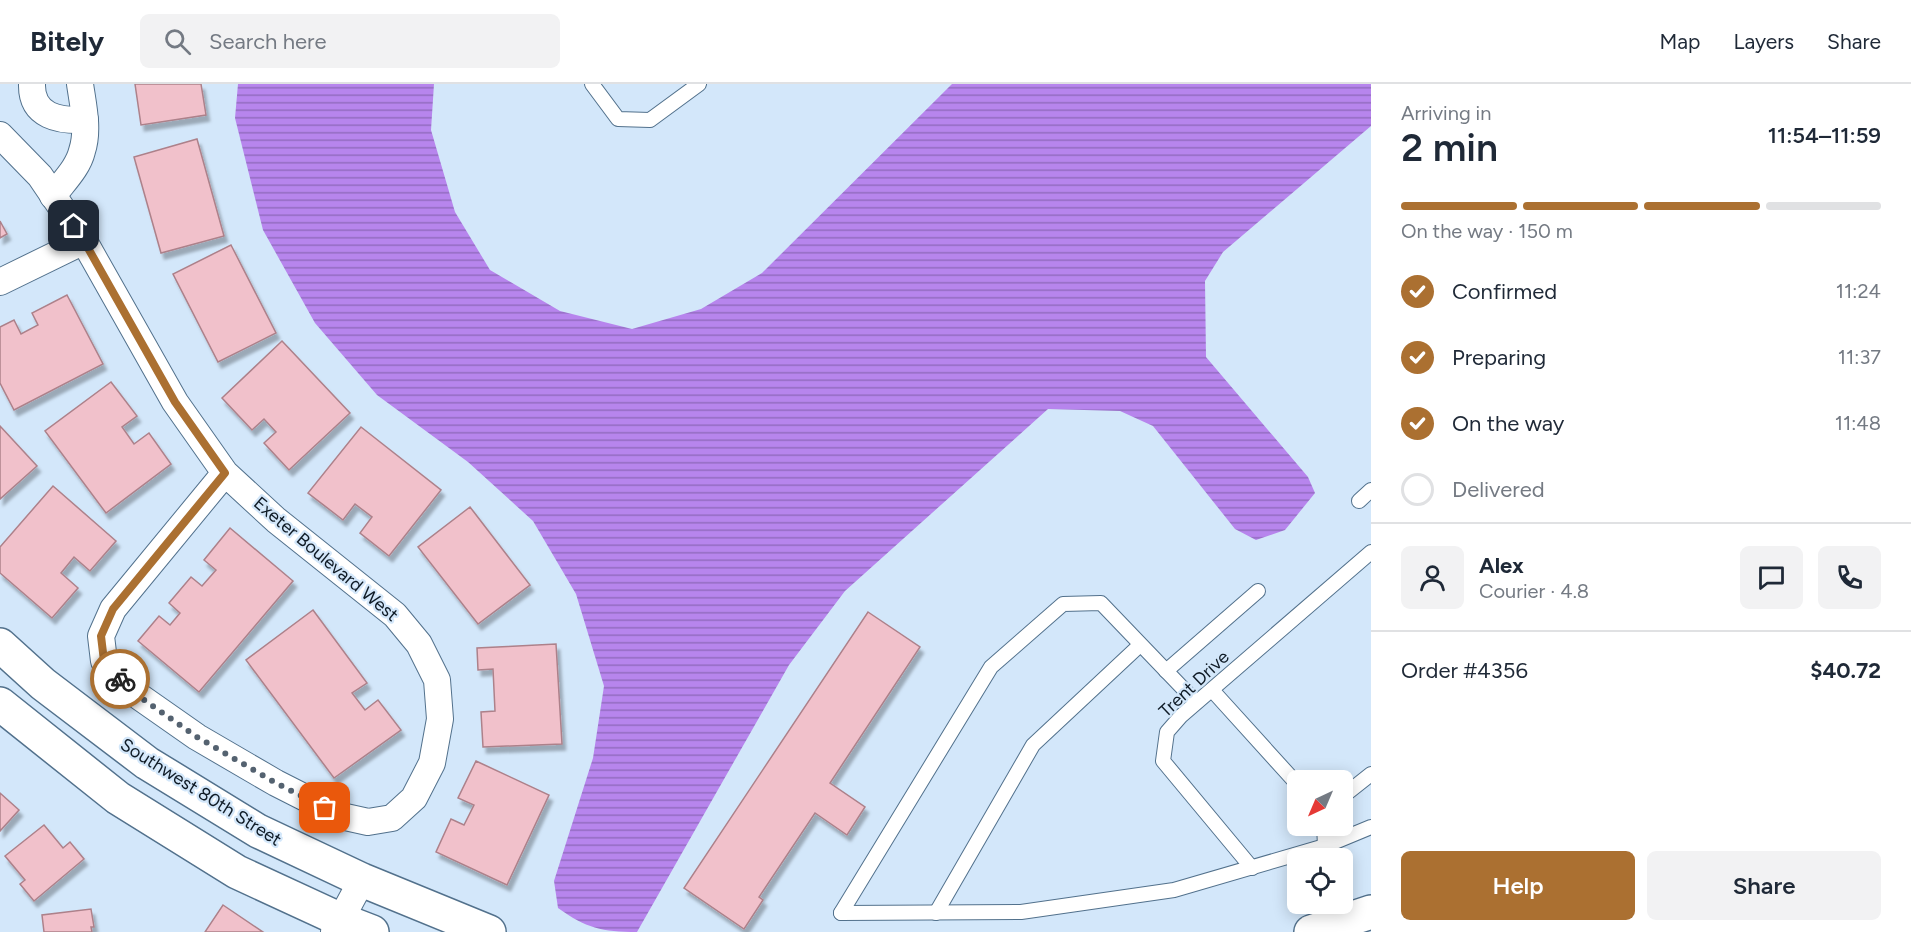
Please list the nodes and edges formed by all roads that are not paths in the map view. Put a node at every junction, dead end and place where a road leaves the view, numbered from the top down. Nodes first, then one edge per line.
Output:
1 (32, 84) edge
2 (80, 84) edge
3 (592, 84) edge
4 (699, 84) edge
5 (85, 120) junction
6 (0, 135) edge
7 (54, 196) junction
8 (84, 241) junction
9 (0, 282) edge
10 (225, 473) junction
11 (1371, 490) edge
12 (1359, 501) dead end
13 (1371, 552) edge
14 (1258, 591) dead end
15 (0, 645) edge
16 (1140, 645) junction
17 (1166, 671) junction
18 (1212, 690) junction
19 (1196, 702) junction
20 (0, 704) edge
21 (1287, 773) edge
22 (1371, 774) edge
23 (1353, 788) edge
24 (1371, 827) edge
25 (1325, 836) edge
26 (1325, 846) junction
27 (1252, 868) junction
28 (362, 880) junction
29 (1371, 912) edge
30 (936, 913) junction
31 (337, 926) edge
32 (372, 932) edge
33 (489, 932) edge
34 (1311, 932) edge

1 - 5 street
2 - 5 street
3 - 4 lane
5 - 7 street
6 - 7 street, Exeter Boulevard West
7 - 8 street, Exeter Boulevard West
8 - 9 street
8 - 10 street, Exeter Boulevard West
10 - 10 street, Exeter Boulevard West
11 - 12 lane
13 - 18 lane, Trent Drive
14 - 17 lane
15 - 28 street, Southwest 80th Street
16 - 17 lane
16 - 30 lane
16 - 30 lane
17 - 19 lane
18 - 19 lane, Trent Drive
18 - 21 lane
19 - 27 lane, Trent Drive
20 - 31 street
22 - 23 lane
24 - 26 lane
25 - 26 lane
26 - 27 lane
27 - 30 lane
28 - 31 street
28 - 33 street, Southwest 80th Street
29 - 34 street
31 - 32 street

